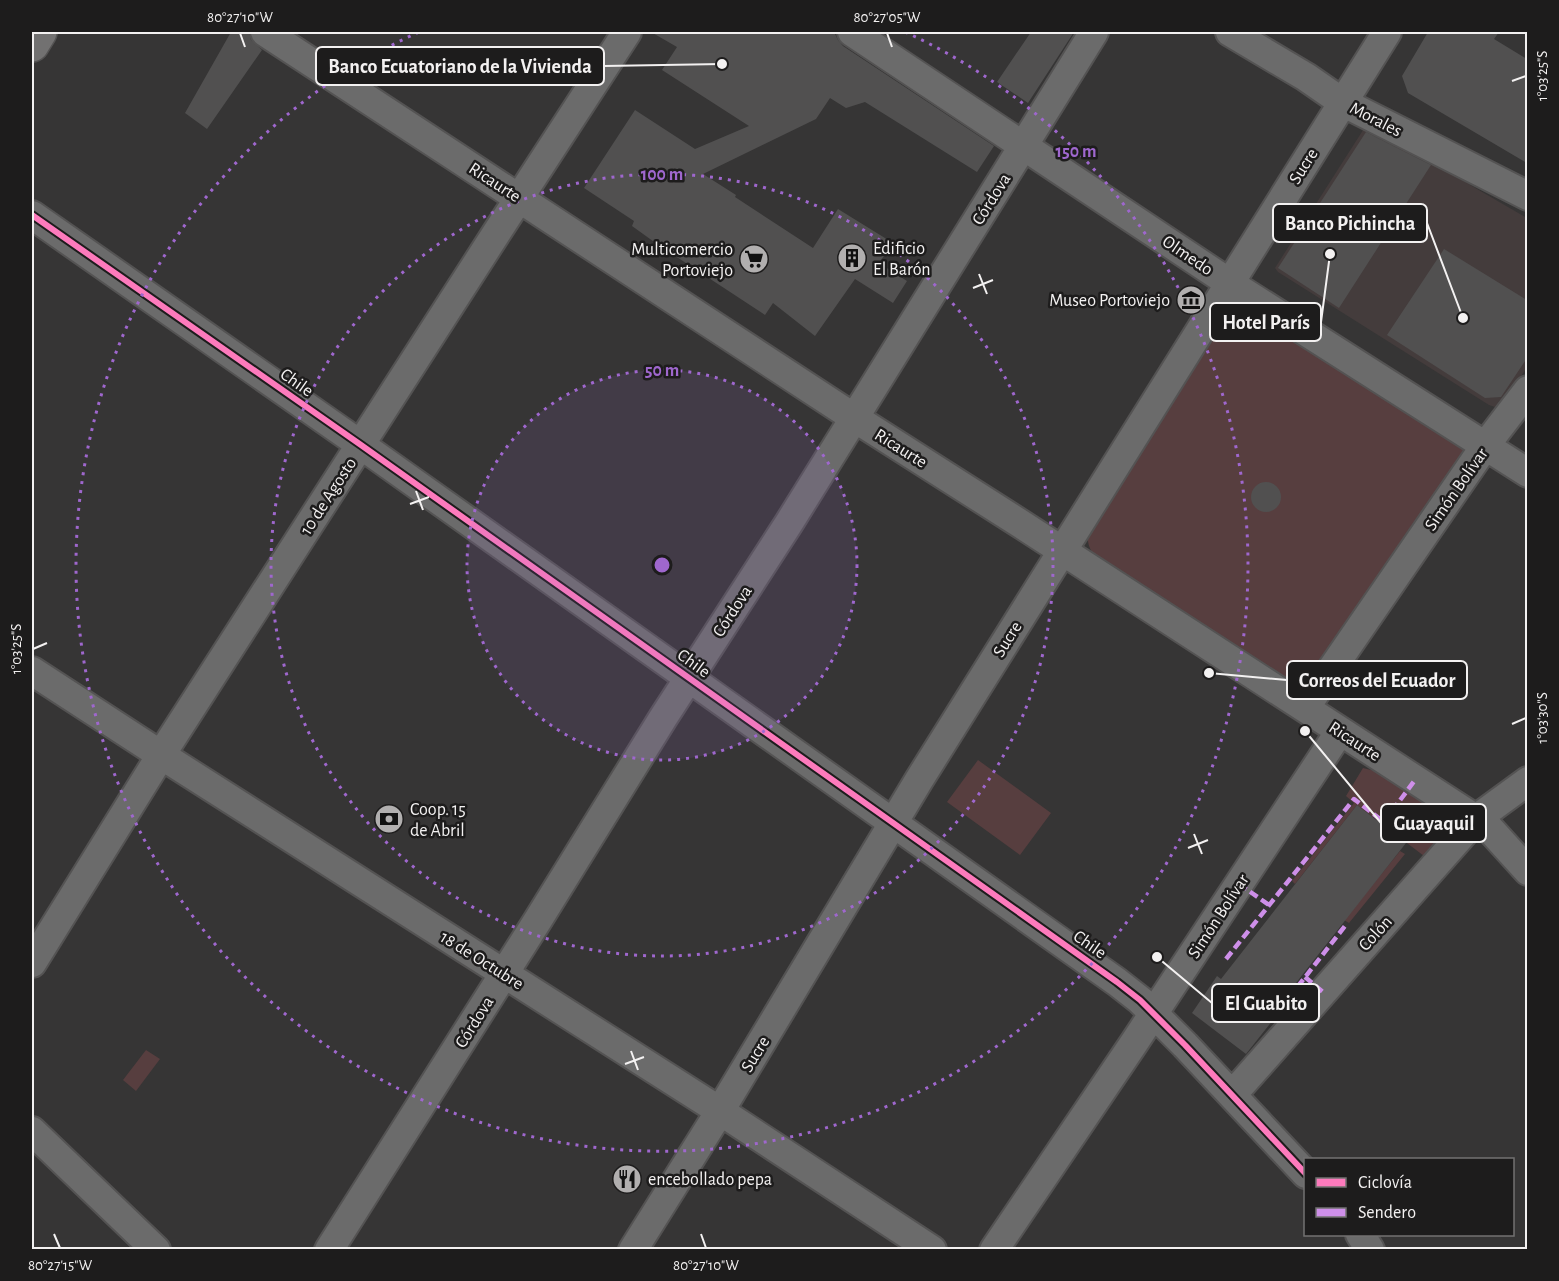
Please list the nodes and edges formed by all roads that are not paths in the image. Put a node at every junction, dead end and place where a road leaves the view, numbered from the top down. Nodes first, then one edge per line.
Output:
1 (40, 32) edge
2 (265, 32) edge
3 (627, 32) edge
4 (852, 32) edge
5 (1094, 32) edge
6 (1230, 32) edge
7 (1387, 32) edge
8 (32, 45) edge
9 (1342, 102) junction
10 (1025, 146) junction
11 (1527, 196) edge
12 (519, 198) junction
13 (32, 215) edge
14 (1231, 284) junction
15 (1527, 390) edge
16 (853, 417) junction
17 (361, 445) junction
18 (1485, 446) junction
19 (1527, 473) edge
20 (1062, 550) junction
21 (32, 671) edge
22 (688, 678) junction
23 (1305, 708) junction
24 (1340, 731) junction
25 (161, 755) junction
26 (1527, 781) edge
27 (1477, 818) junction
28 (894, 823) junction
29 (1527, 871) edge
30 (32, 963) edge
31 (505, 973) junction
32 (1154, 1013) junction
33 (1232, 1095) junction
34 (720, 1111) junction
35 (32, 1131) edge
36 (1304, 1173) edge
37 (1361, 1236) edge
38 (156, 1250) edge
39 (329, 1250) edge
40 (633, 1250) edge
41 (932, 1250) edge
42 (994, 1250) edge
43 (1370, 1250) edge

1 - 8 highway
2 - 12 street, Ricaurte
3 - 12 street, 10 de Agosto
4 - 10 street, Olmedo
5 - 10 street, Córdova
6 - 9 street, Morales
7 - 9 street, Sucre
9 - 11 street, Morales
9 - 14 street, Sucre
10 - 14 street, Olmedo
10 - 16 street, Córdova
12 - 16 street, Ricaurte
12 - 17 street, 10 de Agosto
13 - 17 street, Chile
14 - 18 street, Olmedo
14 - 20 street, Sucre
15 - 18 street, Simón Bolívar
16 - 20 street, Ricaurte
16 - 22 street, Córdova
17 - 22 street, Chile
17 - 25 street, 10 de Agosto
18 - 19 street, Olmedo
18 - 23 street, Simón Bolívar
20 - 23 street, Ricaurte
20 - 28 street, Sucre
21 - 25 street, 18 de Octubre
22 - 28 street, Chile
22 - 31 street, Córdova
23 - 24 street, Ricaurte
24 - 27 street, Ricaurte
24 - 32 street, Simón Bolívar
25 - 30 street, 10 de Agosto
25 - 31 street, 18 de Octubre
26 - 27 street, Colón
27 - 29 street, Ricaurte
27 - 33 street, Colón
28 - 32 street, Chile
28 - 34 street, Sucre
31 - 34 street, 18 de Octubre
31 - 39 street, Córdova
32 - 33 street, Chile
32 - 42 street, Simón Bolívar
33 - 36 street, Chile
34 - 40 street, Sucre
34 - 41 street, 18 de Octubre
35 - 38 street
37 - 43 street

